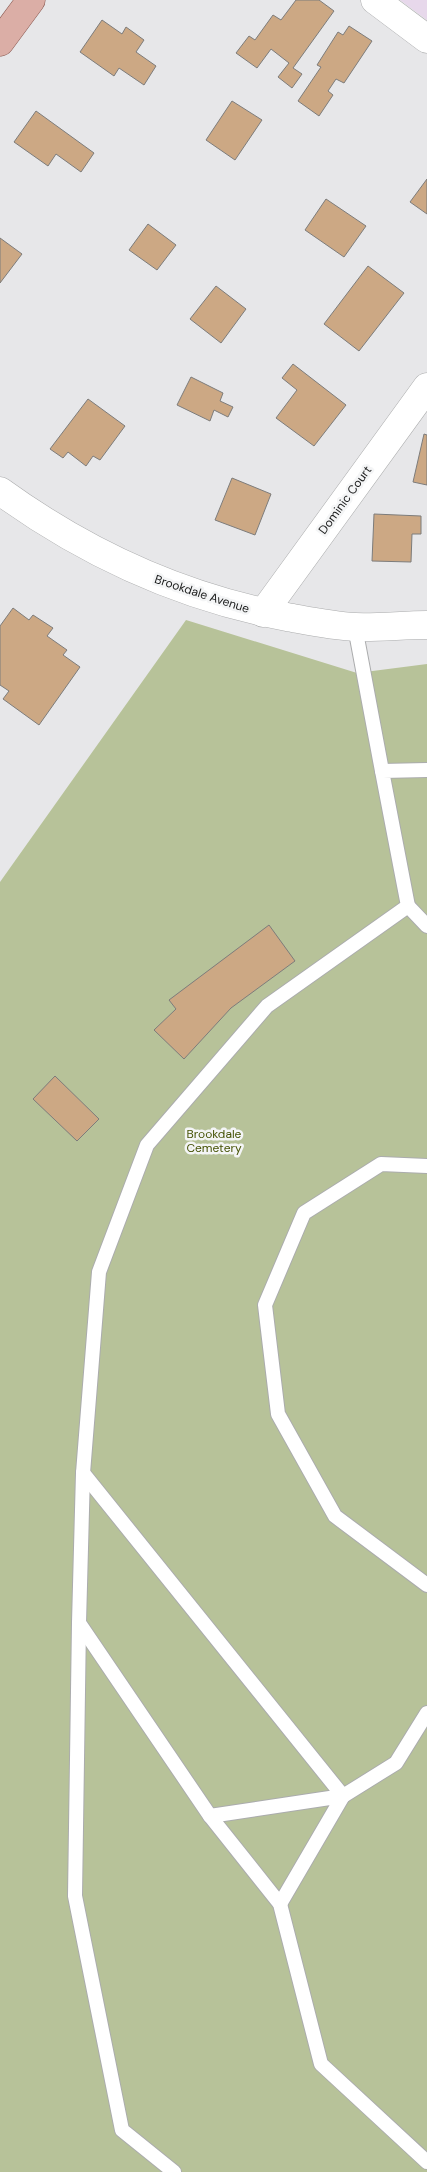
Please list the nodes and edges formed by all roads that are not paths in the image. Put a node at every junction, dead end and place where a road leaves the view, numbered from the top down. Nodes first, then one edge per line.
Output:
1 (31, 0) edge
2 (375, 0) edge
3 (427, 39) edge
4 (0, 42) edge
5 (427, 387) edge
6 (0, 490) edge
7 (263, 613) junction
8 (427, 625) edge
9 (355, 627) junction
10 (427, 770) edge
11 (382, 771) junction
12 (408, 906) junction
13 (427, 926) edge
14 (427, 1166) edge
15 (83, 1473) junction
16 (427, 1585) edge
17 (79, 1623) junction
18 (427, 1714) edge
19 (343, 1796) junction
20 (210, 1816) junction
21 (280, 1904) junction
22 (427, 2162) edge
23 (174, 2172) edge

1 - 4 main road
2 - 3 street
5 - 7 street, Dominic Court
6 - 7 street, Brookdale Avenue
7 - 9 street, Brookdale Avenue
8 - 9 street, Brookdale Avenue
9 - 11 lane
10 - 11 lane
11 - 12 lane
12 - 13 lane
12 - 15 lane
14 - 16 lane
15 - 17 lane
15 - 19 lane
17 - 20 lane
17 - 23 lane
18 - 19 lane
19 - 20 lane
19 - 21 lane
20 - 21 lane
21 - 22 lane

